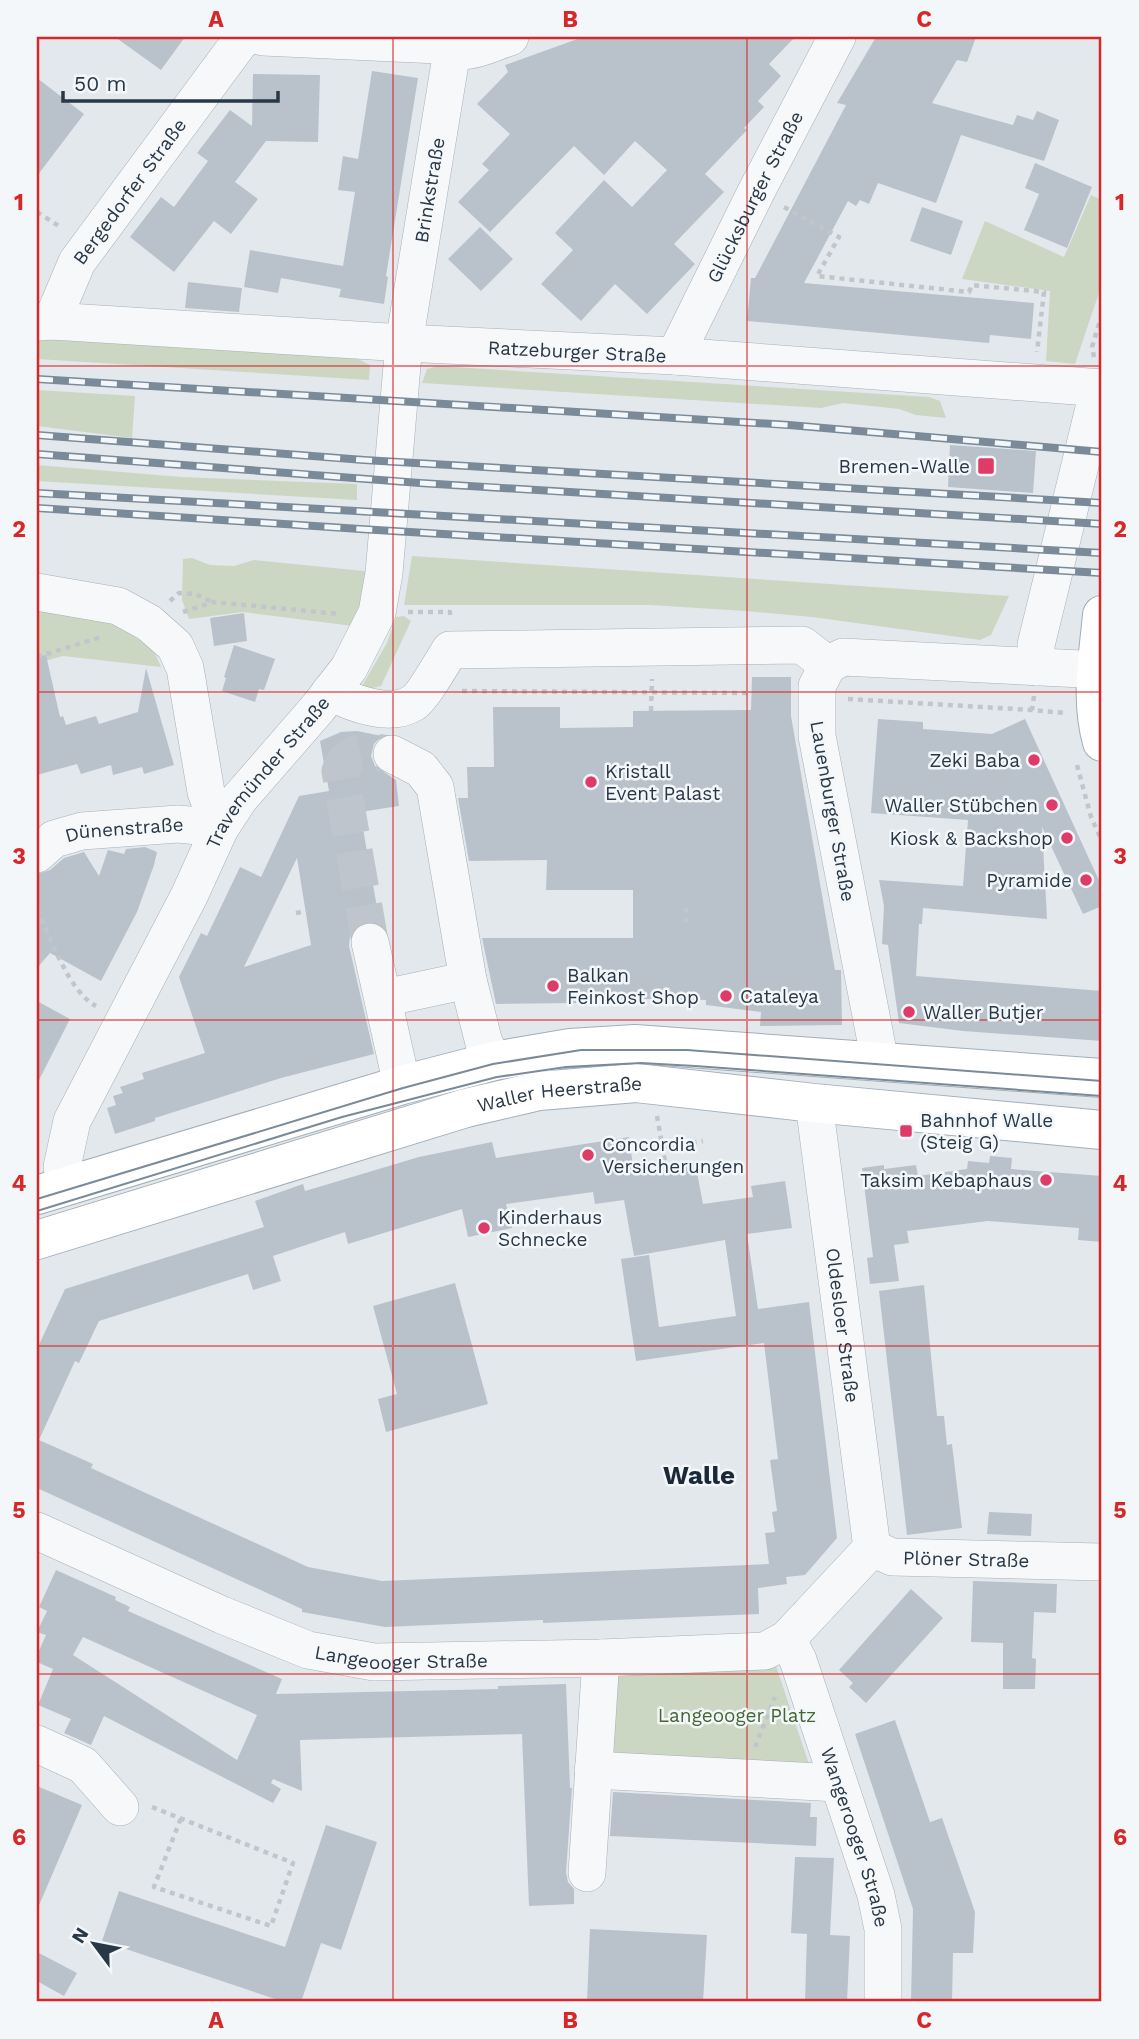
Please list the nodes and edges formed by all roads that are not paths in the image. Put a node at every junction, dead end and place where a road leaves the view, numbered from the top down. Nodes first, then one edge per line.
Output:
1 (246, 37) edge
2 (263, 37) edge
3 (510, 37) edge
4 (837, 37) edge
5 (450, 44) edge
6 (45, 321) edge
7 (404, 343) junction
8 (675, 356) junction
9 (1101, 388) edge
10 (37, 592) edge
11 (1102, 615) edge
12 (1080, 671) edge
13 (822, 681) junction
14 (330, 692) junction
15 (1102, 742) edge
16 (392, 754) tunnel mouth
17 (220, 828) junction
18 (37, 854) edge
19 (370, 942) tunnel mouth
20 (468, 980) junction
21 (384, 998) junction
22 (494, 1061) junction
23 (880, 1062) junction
24 (1102, 1078) edge
25 (402, 1085) junction
26 (1102, 1090) edge
27 (814, 1103) junction
28 (1102, 1130) edge
29 (47, 1195) edge
30 (37, 1240) edge
31 (37, 1531) edge
32 (872, 1548) junction
33 (1102, 1562) edge
34 (792, 1649) junction
35 (601, 1658) junction
36 (37, 1744) edge
37 (593, 1770) junction
38 (838, 1783) junction
39 (120, 1807) road end
40 (587, 1873) dead end
41 (883, 2002) edge

1 - 6 street, Bergedorfer Straße
2 - 5 street
3 - 5 street
4 - 8 street, Glücksburger Straße
5 - 7 street, Brinkstraße
6 - 7 street, Ratzeburger Straße
7 - 8 street, Ratzeburger Straße
7 - 14 street, Travemünder Straße
8 - 9 street, Ratzeburger Straße
9 - 12 street
10 - 17 street
11 - 12 main road
12 - 13 street
12 - 15 main road
13 - 14 street
13 - 23 street, Lauenburger Straße
14 - 17 street, Travemünder Straße
16 - 20 street
17 - 18 street, Dünenstraße
17 - 29 street, Travemünder Straße
19 - 21 street
20 - 21 street
20 - 22 street
21 - 25 street
22 - 23 main road, Waller Heerstraße
22 - 25 main road, Waller Heerstraße
23 - 24 main road, Waller Heerstraße
25 - 29 main road, Waller Heerstraße
26 - 29 street
27 - 28 main road, Waller Heerstraße
27 - 30 main road, Waller Heerstraße
27 - 32 street, Oldesloer Straße
31 - 35 street, Langeooger Straße
32 - 33 street, Plöner Straße
32 - 34 street
34 - 35 street, Langeooger Straße
34 - 38 street, Wangerooger Straße
35 - 37 street
36 - 39 street
37 - 38 street
37 - 40 street
38 - 41 street, Wangerooger Straße

